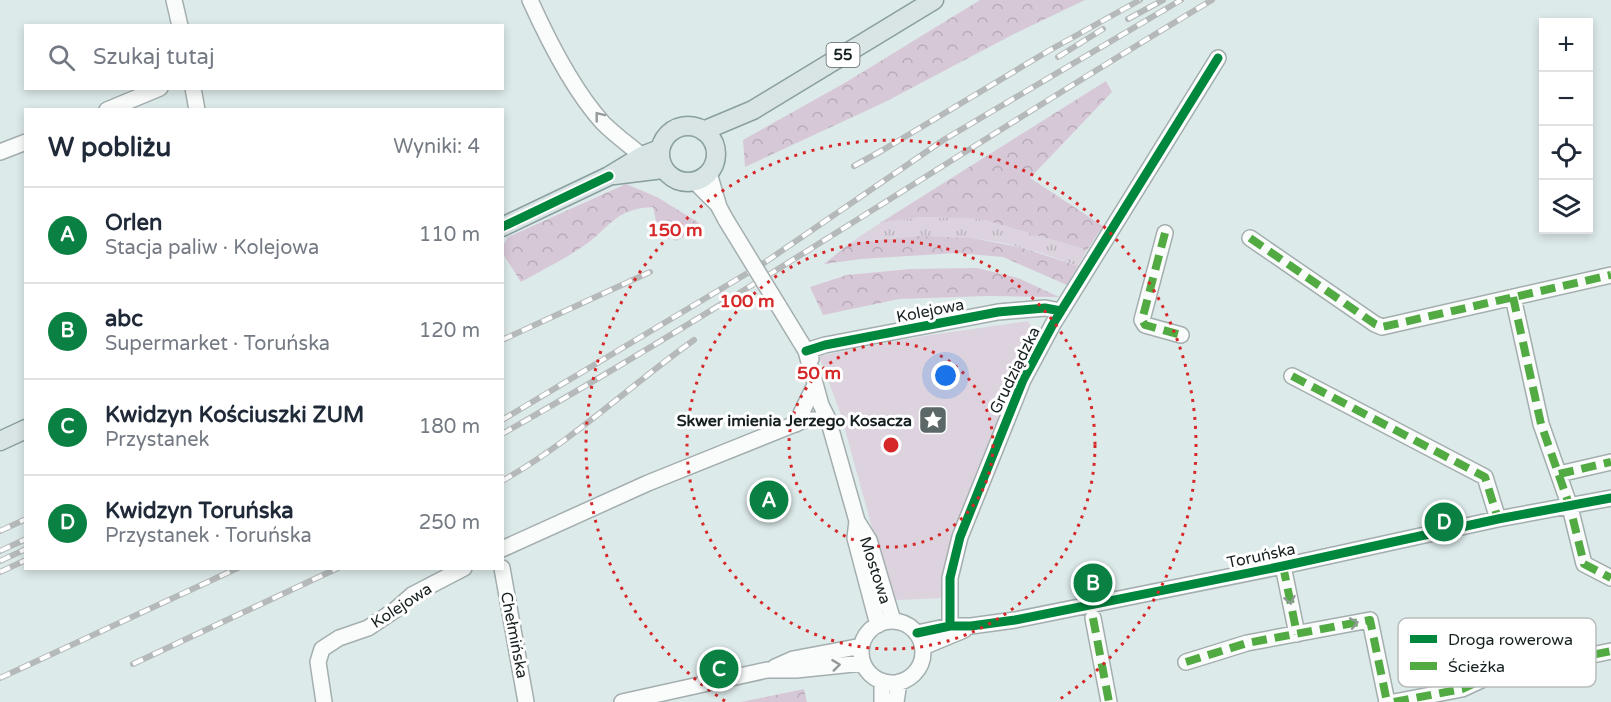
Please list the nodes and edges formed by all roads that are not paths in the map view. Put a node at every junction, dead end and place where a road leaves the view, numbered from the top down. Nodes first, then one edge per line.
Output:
1 (174, 0) edge
2 (530, 0) edge
3 (934, 0) edge
4 (180, 24) edge
5 (1218, 58) dead end
6 (155, 90) edge
7 (193, 90) edge
8 (112, 108) edge
9 (197, 108) edge
10 (709, 138) junction
11 (24, 143) edge
12 (660, 149) junction
13 (0, 152) edge
14 (642, 156) junction
15 (663, 169) junction
16 (609, 176) junction
17 (702, 178) junction
18 (504, 226) edge
19 (1166, 233) dead end
20 (1250, 238) dead end
21 (1611, 275) edge
22 (1513, 297) junction
23 (1061, 311) junction
24 (1181, 335) dead end
25 (806, 351) junction
26 (1292, 376) dead end
27 (815, 385) junction
28 (828, 418) junction
29 (796, 424) junction
30 (24, 430) edge
31 (0, 441) edge
32 (1611, 462) edge
33 (1559, 474) junction
34 (1611, 498) edge
35 (1611, 503) edge
36 (1570, 507) junction
37 (1498, 519) junction
38 (504, 548) edge
39 (1283, 566) junction
40 (460, 570) edge
41 (502, 570) edge
42 (1611, 578) edge
43 (1093, 618) dead end
44 (885, 623) junction
45 (950, 626) junction
46 (971, 626) junction
47 (1297, 634) junction
48 (920, 640) junction
49 (862, 646) junction
50 (1611, 651) edge
51 (1596, 654) edge
52 (1186, 662) dead end
53 (863, 663) junction
54 (767, 670) junction
55 (882, 681) junction
56 (899, 682) junction
57 (1466, 687) edge
58 (324, 702) edge
59 (526, 702) edge
60 (622, 702) edge
61 (882, 702) edge
62 (896, 702) edge
63 (1109, 702) edge
64 (1387, 702) edge
65 (1394, 702) edge

1 - 4 street
14 -> 2 street
3 - 10 main road, 55
5 - 23 street, Grudziądzka
6 - 8 street
7 - 9 street
10 - 12 main road
10 - 17 main road
11 - 13 street
12 - 14 main road
12 - 15 main road
14 - 16 main road
15 - 16 main road
15 - 17 main road
16 - 18 main road
17 - 25 street, Mostowa, bridge
19 - 24 street
20 - 22 street
21 - 22 street
22 - 33 street
23 - 25 street, Kolejowa
23 - 45 street, Grudziądzka
25 - 27 street, Mostowa
25 - 28 street, Mostowa
26 - 37 street
27 - 28 street, Mostowa
27 - 29 street
28 - 29 street
28 - 44 street, Mostowa
29 - 38 street
30 - 31 main road
32 - 33 street
33 - 36 street
34 - 35 street
34 - 36 street, Toruńska
36 - 37 street, Toruńska
36 - 42 street
37 - 39 street, Toruńska
39 - 46 street, Toruńska
39 -> 47 street
40 - 58 street, Kolejowa
41 - 59 street, Chełmińska
43 - 63 street
44 - 48 street
44 - 49 street
45 - 46 street, Toruńska
45 - 48 street, Toruńska
46 - 48 street, Toruńska
47 - 52 street
47 -> 64 street
48 - 56 street
49 - 53 street
49 - 54 street
50 - 51 street
54 -> 53 street
53 - 55 street
54 - 60 street
55 - 56 street
55 - 61 street
56 - 62 street
57 - 65 street

